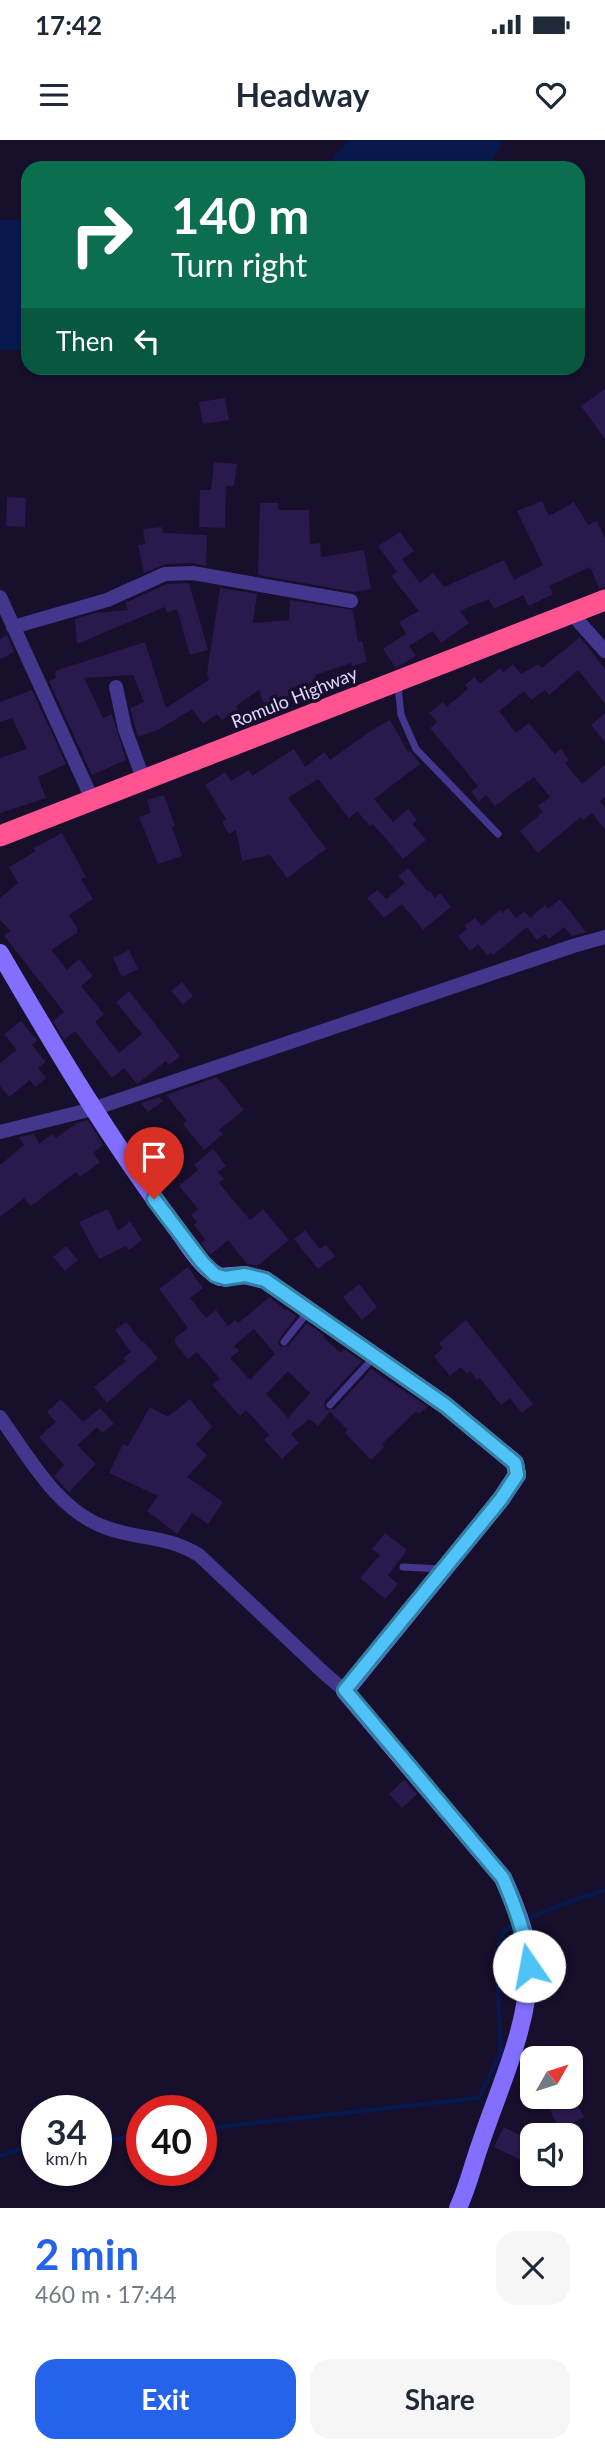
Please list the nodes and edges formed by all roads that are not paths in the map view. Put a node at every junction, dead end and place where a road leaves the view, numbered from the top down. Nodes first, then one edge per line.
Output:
1 (0, 597) edge
2 (605, 600) edge
3 (351, 601) dead end
4 (572, 614) junction
5 (13, 627) junction
6 (605, 651) edge
7 (397, 681) junction
8 (116, 687) dead end
9 (144, 781) junction
10 (93, 801) junction
11 (498, 834) dead end
12 (0, 836) edge
13 (605, 937) edge
14 (0, 953) edge
15 (93, 1109) junction
16 (0, 1132) edge
17 (309, 1311) junction
18 (284, 1342) dead end
19 (374, 1356) junction
20 (330, 1405) dead end
21 (0, 1418) edge
22 (403, 1567) dead end
23 (443, 1569) junction
24 (345, 1690) junction
25 (458, 2208) edge

1 - 5 street
2 - 4 highway, Romulo Highway
3 - 5 street
4 - 6 street
4 - 7 highway, Romulo Highway
5 - 10 street
7 - 9 highway, Romulo Highway
7 - 11 lane
8 - 9 street
9 - 10 highway, Romulo Highway
10 - 12 highway, Romulo Highway
13 - 15 street
14 - 15 street
15 - 16 street
15 - 17 street
17 - 18 lane
17 - 19 street
19 - 20 lane
19 - 23 street
21 - 24 street
22 - 23 lane
23 - 24 street
24 - 25 street

